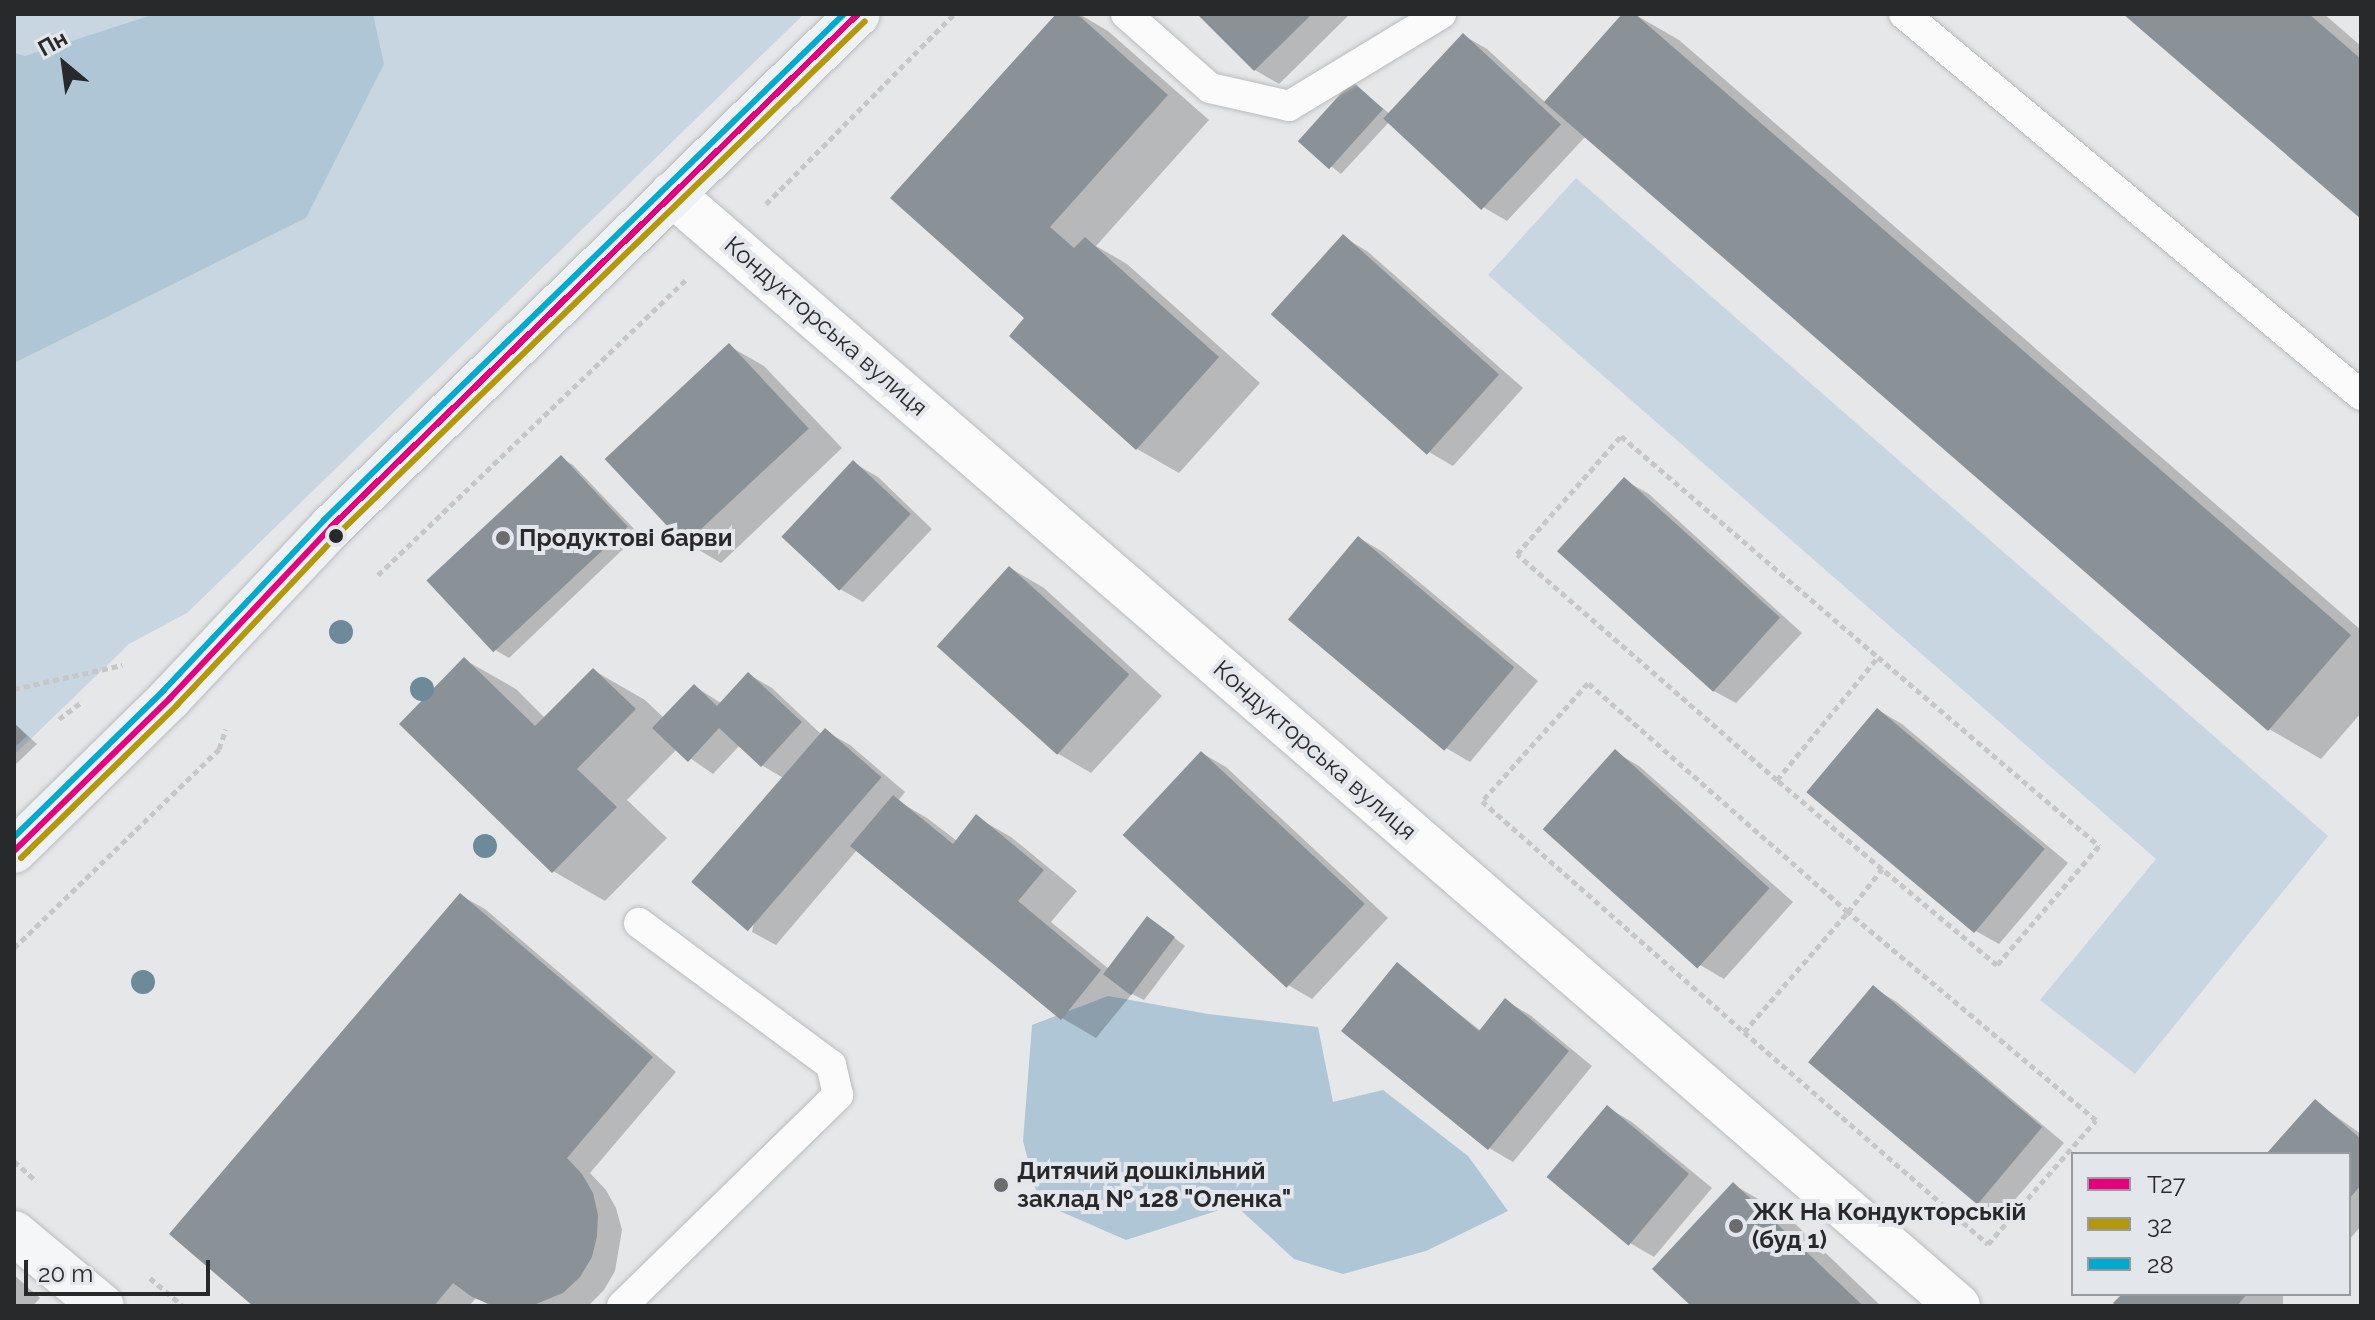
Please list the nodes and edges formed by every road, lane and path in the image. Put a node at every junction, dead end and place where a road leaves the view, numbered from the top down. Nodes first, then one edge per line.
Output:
1 (858, 14) edge
2 (954, 14) edge
3 (1126, 14) edge
4 (1441, 14) edge
5 (1904, 14) edge
6 (672, 194) junction
7 (762, 207) dead end
8 (691, 275) dead end
9 (2361, 395) edge
10 (378, 575) dead end
11 (1878, 657) junction
12 (134, 662) dead end
13 (14, 689) edge
14 (226, 729) dead end
15 (1777, 780) junction
16 (14, 851) edge
17 (1882, 869) junction
18 (1848, 912) junction
19 (639, 923) dead end
20 (14, 948) edge
21 (1744, 1032) junction
22 (14, 1233) edge
23 (102, 1306) edge
24 (622, 1306) edge
25 (1958, 1306) edge

1 - 6 main road
2 - 7 path
3 - 4 lane
5 - 9 lane
6 - 16 main road
6 - 25 street, Кондукторська вулиця
8 - 10 path
11 - 15 path
11 - 15 path
11 - 17 path
12 - 13 path
14 - 20 path
15 - 17 path
17 - 18 path
18 - 21 path
18 - 21 path
18 - 21 path
19 - 24 lane
22 - 23 main road

